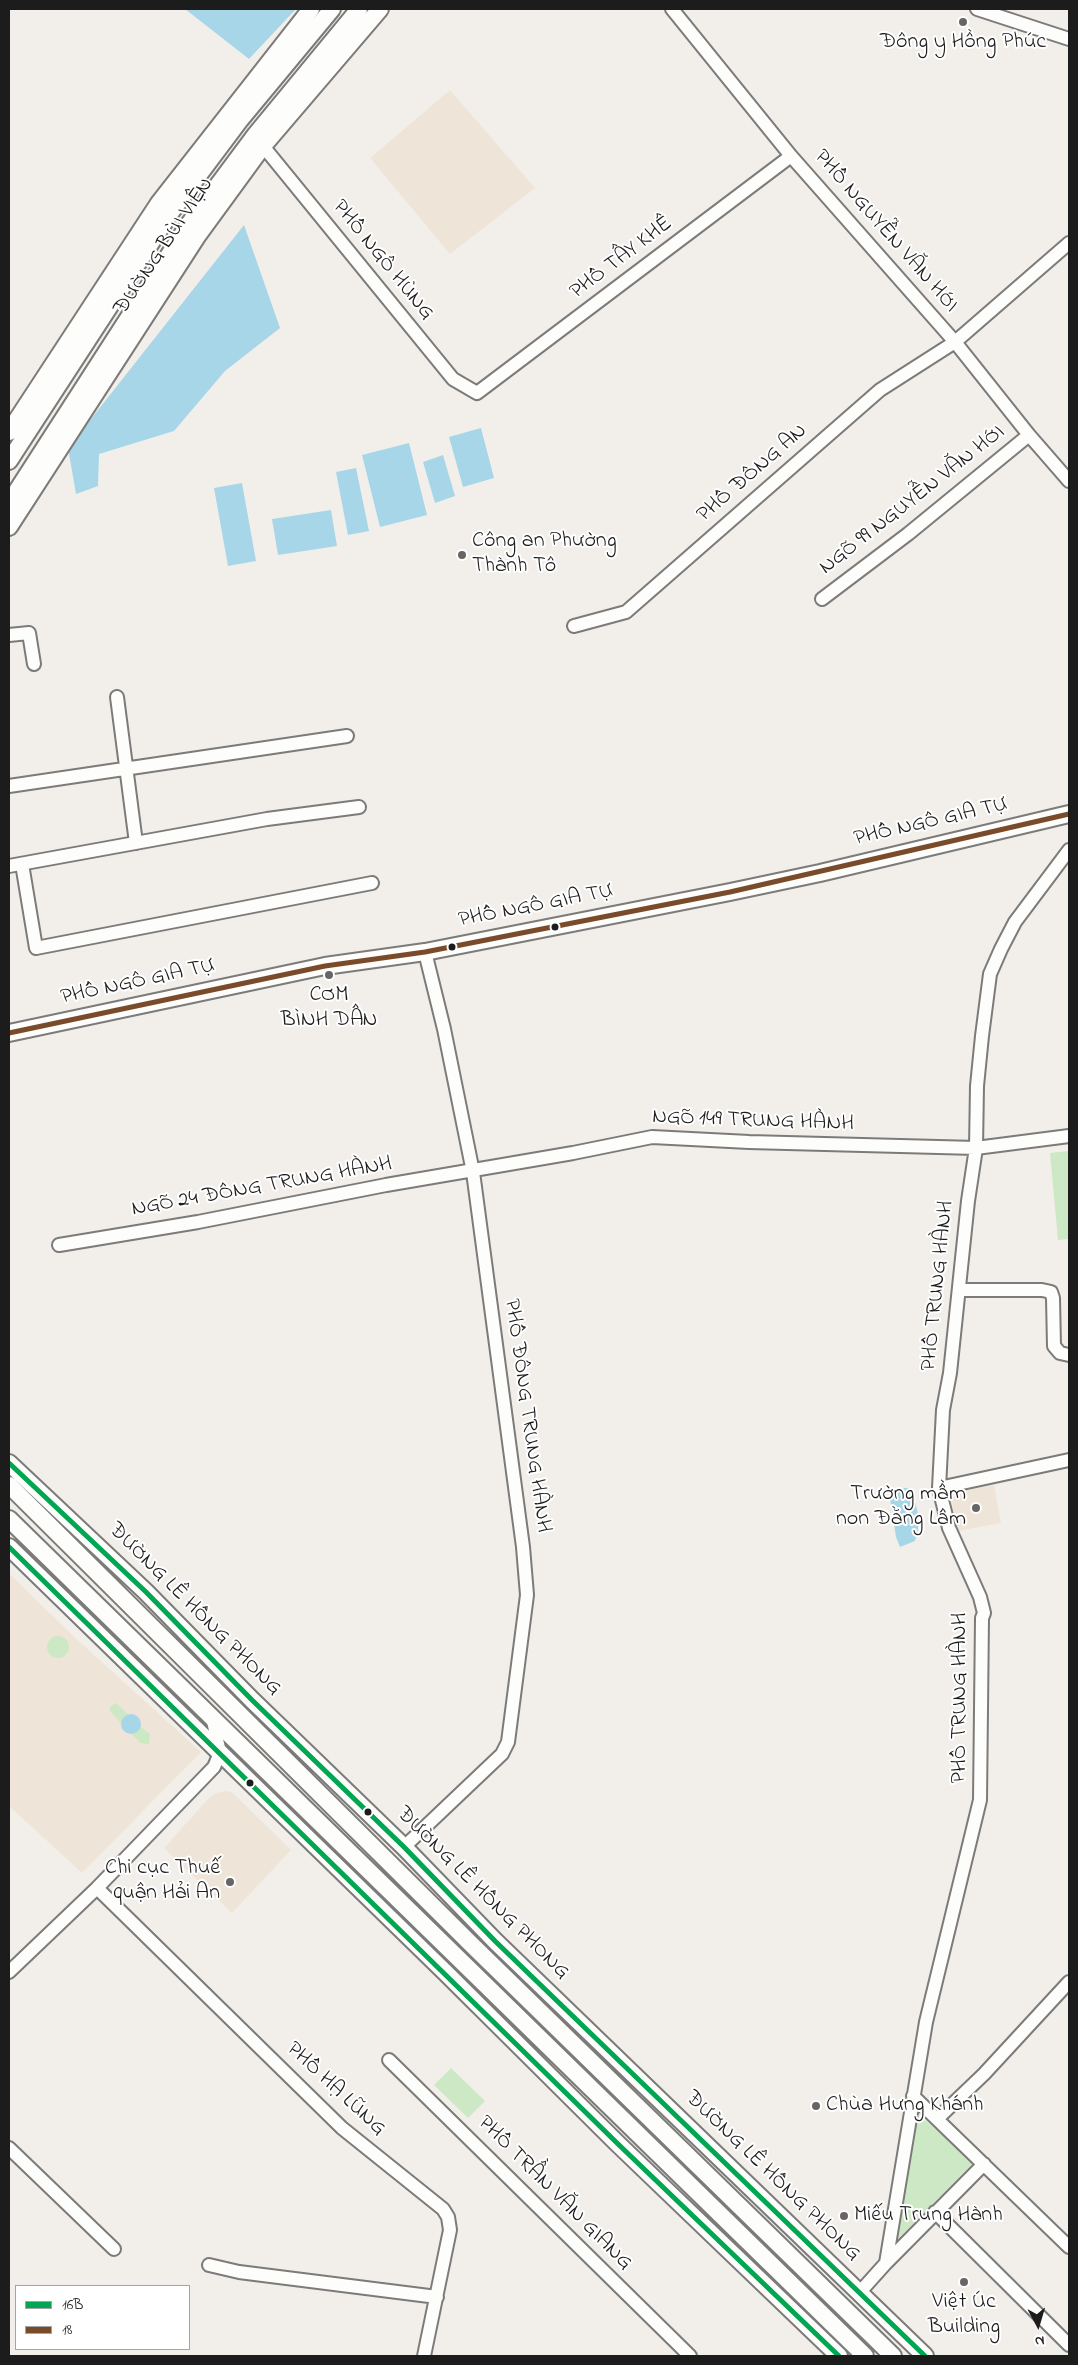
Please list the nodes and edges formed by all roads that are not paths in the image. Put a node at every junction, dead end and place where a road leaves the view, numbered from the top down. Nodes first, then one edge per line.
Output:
1 (311, 9) edge
2 (332, 9) edge
3 (359, 9) edge
4 (380, 9) edge
5 (672, 9) edge
6 (978, 9) edge
7 (1069, 39) edge
8 (263, 146) junction
9 (791, 156) junction
10 (1069, 243) edge
11 (955, 342) junction
12 (476, 393) joint
13 (9, 432) edge
14 (1029, 435) junction
15 (9, 461) edge
16 (1069, 481) edge
17 (9, 503) edge
18 (9, 527) edge
19 (822, 599) dead end
20 (574, 626) dead end
21 (9, 635) edge
22 (34, 664) dead end
23 (117, 697) dead end
24 (347, 736) dead end
25 (126, 767) junction
26 (9, 786) edge
27 (359, 807) dead end
28 (1069, 814) edge
29 (136, 843) junction
30 (1069, 850) edge
31 (22, 864) junction
32 (9, 866) edge
33 (372, 883) dead end
34 (425, 952) junction
35 (9, 1033) edge
36 (1069, 1136) edge
37 (976, 1148) junction
38 (473, 1172) junction
39 (59, 1245) dead end
40 (959, 1290) junction
41 (1069, 1355) edge
42 (1069, 1460) edge
43 (9, 1463) edge
44 (9, 1485) edge
45 (939, 1488) junction
46 (9, 1519) edge
47 (9, 1547) edge
48 (213, 1721) junction
49 (220, 1753) junction
50 (404, 1847) junction
51 (97, 1888) junction
52 (495, 1941) junction
53 (480, 1953) junction
54 (467, 1966) junction
55 (9, 1972) edge
56 (452, 1979) junction
57 (1069, 1982) edge
58 (389, 2060) dead end
59 (913, 2096) junction
60 (937, 2119) junction
61 (9, 2148) edge
62 (984, 2164) junction
63 (772, 2208) junction
64 (935, 2212) junction
65 (758, 2224) junction
66 (742, 2236) junction
67 (1069, 2247) edge
68 (114, 2249) dead end
69 (729, 2250) junction
70 (886, 2263) junction
71 (209, 2265) dead end
72 (860, 2292) junction
73 (437, 2298) junction
74 (1069, 2345) edge
75 (424, 2356) edge
76 (690, 2356) edge
77 (839, 2356) edge
78 (865, 2356) edge
79 (893, 2356) edge
80 (925, 2356) edge

1 - 13 main road, ĐƯỜNG BÙI VIỆN
2 - 15 main road, ĐƯỜNG BÙI VIỆN
3 - 17 main road, ĐƯỜNG BÙI VIỆN
4 - 8 main road, ĐƯỜNG BÙI VIỆN
5 - 9 street, PHỐ NGUYỄN VĂN HỚI
6 - 7 street
8 - 12 street, PHỐ NGÔ HÙNG
8 - 18 main road, ĐƯỜNG BÙI VIỆN
9 - 11 street, PHỐ NGUYỄN VĂN HỚI
9 - 12 street, PHỐ TÂY KHÊ
10 - 11 street, PHỐ ĐÔNG AN
11 - 14 street, PHỐ NGUYỄN VĂN HỚI
11 - 20 street, PHỐ ĐÔNG AN
14 - 16 street, PHỐ NGUYỄN VĂN HỚI
14 - 19 street, NGÕ 99 NGUYỄN VĂN HỚI
21 - 22 street
23 - 25 street
24 - 25 street
25 - 26 street
25 - 29 street
27 - 29 street
28 - 34 main road, PHỐ NGÔ GIA TỰ
29 - 31 street
30 - 37 street, PHỐ TRUNG HÀNH
31 - 32 street
31 - 33 street
34 - 35 main road, PHỐ NGÔ GIA TỰ
34 - 38 street, PHỐ ĐÔNG TRUNG HÀNH
36 - 37 street, NGÕ 149 TRUNG HÀNH
37 - 38 street, NGÕ 149 TRUNG HÀNH
37 - 40 street, PHỐ TRUNG HÀNH
38 - 39 street, NGÕ 24 ĐÔNG TRUNG HÀNH
38 - 50 street, PHỐ ĐÔNG TRUNG HÀNH
40 - 41 street
40 - 45 street, PHỐ TRUNG HÀNH
42 - 45 street
43 - 50 main road, ĐƯỜNG LÊ HỒNG PHONG
44 - 53 main road, ĐƯỜNG LÊ HỒNG PHONG
45 - 59 street, PHỐ TRUNG HÀNH
46 - 48 main road
47 - 49 main road
48 - 49 street
48 - 54 main road
49 - 51 street
49 - 56 main road
50 - 52 main road, ĐƯỜNG LÊ HỒNG PHONG
51 - 55 street
51 - 73 street, PHỐ HẠ LŨNG
52 - 53 main road
52 - 63 main road, ĐƯỜNG LÊ HỒNG PHONG
53 - 54 main road
53 - 65 main road, ĐƯỜNG LÊ HỒNG PHONG
54 - 56 main road
54 - 66 main road
56 - 69 main road
57 - 60 street
58 - 76 street, PHỐ TRẦN VĂN GIANG
59 - 60 street
59 - 70 street, PHỐ TRUNG HÀNH
60 - 62 street
61 - 68 street
62 - 64 street
62 - 67 street
63 - 65 main road
63 - 72 main road, ĐƯỜNG LÊ HỒNG PHONG
64 - 70 street
64 - 74 street
65 - 79 main road, ĐƯỜNG LÊ HỒNG PHONG
66 - 69 main road
66 - 78 main road
69 - 77 main road
70 - 72 street
71 - 73 street
72 - 80 main road, ĐƯỜNG LÊ HỒNG PHONG
73 - 75 street, PHỐ HẠ LŨNG

